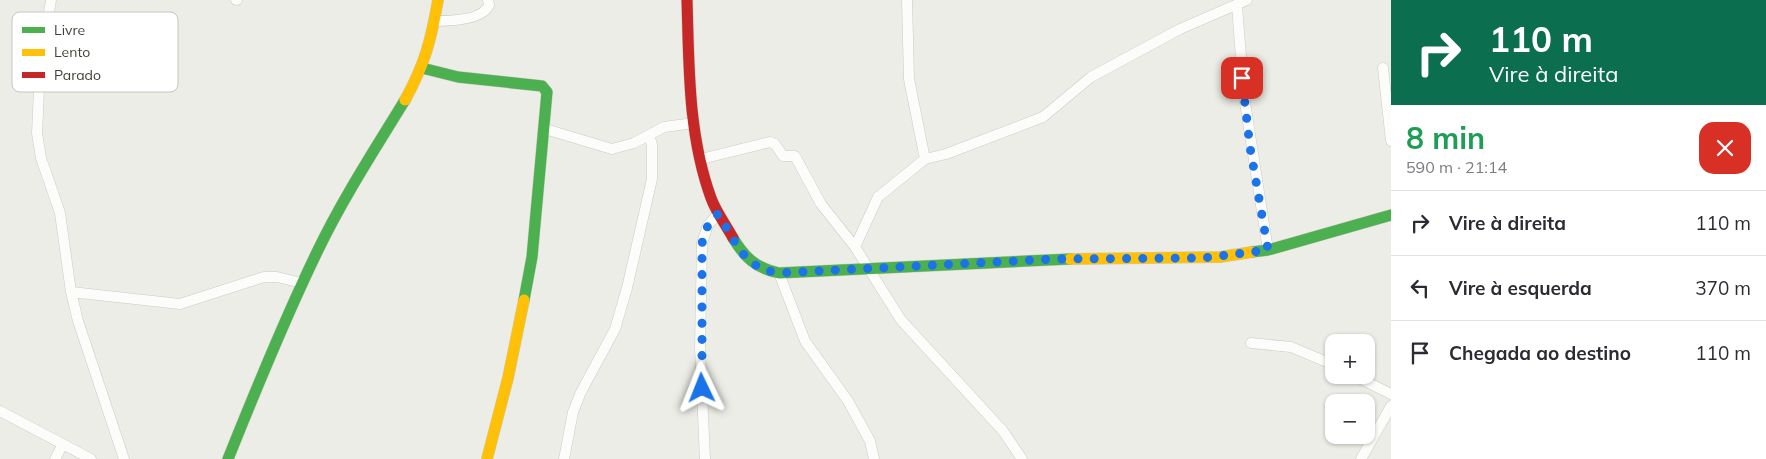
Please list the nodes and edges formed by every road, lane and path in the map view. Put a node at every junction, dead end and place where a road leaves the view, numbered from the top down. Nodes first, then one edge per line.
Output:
1 (438, 0) edge
2 (488, 0) edge
3 (687, 0) edge
4 (907, 0) edge
5 (1247, 0) edge
6 (1237, 6) junction
7 (436, 21) junction
8 (422, 68) junction
9 (1383, 68) dead end
10 (39, 92) edge
11 (694, 123) junction
12 (545, 129) junction
13 (649, 135) junction
14 (1391, 142) edge
15 (701, 159) junction
16 (925, 159) junction
17 (718, 214) junction
18 (1391, 215) edge
19 (855, 247) junction
20 (1268, 250) junction
21 (869, 269) junction
22 (779, 273) junction
23 (302, 283) junction
24 (71, 292) junction
25 (1251, 343) dead end
26 (1325, 361) edge
27 (1371, 384) edge
28 (1391, 394) edge
29 (1391, 406) edge
30 (0, 410) edge
31 (63, 444) junction
32 (55, 459) edge
33 (91, 459) edge
34 (124, 459) edge
35 (228, 459) edge
36 (487, 459) edge
37 (564, 459) edge
38 (705, 459) edge
39 (874, 459) edge
40 (1022, 459) edge
41 (1361, 459) edge

1 - 7 street
2 - 7 street
3 - 11 street
4 - 16 street
5 - 6 street
6 - 16 street
6 - 20 street
7 - 8 street
8 - 12 street
8 - 23 street
9 - 14 street
10 - 24 street
11 - 13 street
11 - 15 street
12 - 13 street
12 - 36 street
13 - 37 street
15 - 17 street
15 - 19 street
16 - 19 street
17 - 22 street
17 - 38 street
18 - 20 street
19 - 21 street
20 - 21 street
21 - 22 street
21 - 40 street
22 - 39 street
23 - 24 street
23 - 35 street
24 - 34 street
25 - 26 street
27 - 28 street
29 - 41 street
30 - 31 street
31 - 32 street
31 - 33 street

